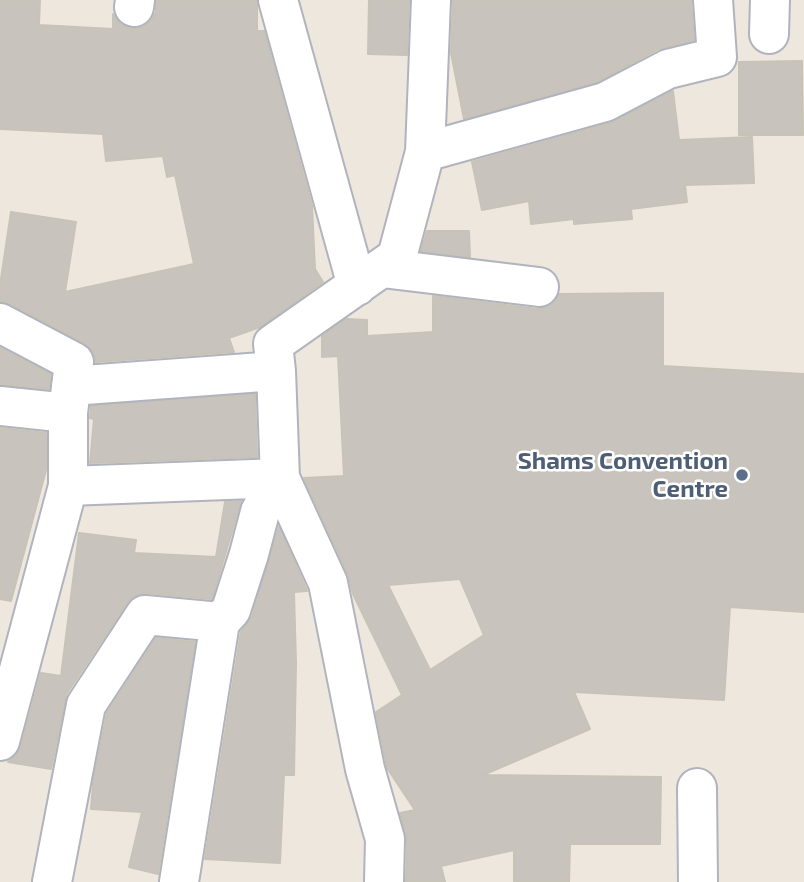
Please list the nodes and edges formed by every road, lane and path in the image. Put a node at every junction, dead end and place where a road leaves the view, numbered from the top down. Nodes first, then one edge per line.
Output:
1 (278, 0) edge
2 (431, 0) edge
3 (713, 0) edge
4 (425, 152) junction
5 (369, 277) junction
6 (538, 287) dead end
7 (0, 323) edge
8 (276, 371) junction
9 (70, 400) junction
10 (0, 406) edge
11 (279, 478) junction
12 (68, 486) junction
13 (220, 622) junction
14 (0, 741) edge
15 (697, 788) dead end
16 (52, 882) edge
17 (179, 882) edge
18 (384, 882) edge
19 (698, 882) edge

1 - 5 street
2 - 4 street
3 - 4 street
4 - 5 street
5 - 6 street
5 - 8 street
7 - 9 street
8 - 9 street
8 - 11 street
9 - 10 street
9 - 12 street
11 - 12 street
11 - 13 street
11 - 18 street
12 - 14 street
13 - 16 street
13 - 17 street
15 - 19 street

